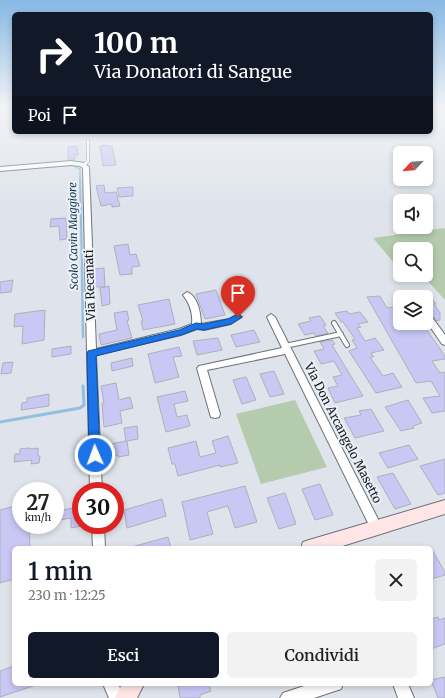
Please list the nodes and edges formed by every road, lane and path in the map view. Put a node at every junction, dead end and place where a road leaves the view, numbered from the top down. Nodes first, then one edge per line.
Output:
1 (88, 141) dead end
2 (84, 165) junction
3 (0, 169) edge
4 (186, 294) dead end
5 (238, 317) dead end
6 (271, 317) dead end
7 (334, 323) dead end
8 (433, 324) edge
9 (196, 326) junction
10 (341, 334) junction
11 (445, 342) edge
12 (347, 345) dead end
13 (287, 348) junction
14 (92, 353) junction
15 (215, 414) dead end
16 (96, 482) edge
17 (445, 507) edge
18 (376, 527) junction
19 (98, 534) edge
20 (341, 543) edge
21 (99, 546) edge
22 (322, 546) edge
23 (111, 686) edge
24 (133, 686) edge
25 (329, 686) edge
26 (401, 686) edge
27 (117, 698) edge
28 (125, 698) edge
29 (288, 698) edge
30 (406, 698) edge

1 - 2 lane
2 - 3 street
2 - 14 street, Via Recanati
4 - 9 street
5 - 9 street
6 - 13 street, Via Don Arcangelo Masetto
7 - 10 lane
8 - 11 street
9 - 14 street
10 - 12 lane
10 - 13 lane
13 - 15 street
13 - 18 street, Via Don Arcangelo Masetto
14 - 16 street, Via Recanati
17 - 18 main road
18 - 20 main road
19 - 21 street
20 - 22 main road
23 - 27 street
24 - 28 main road
25 - 29 street
26 - 30 street

